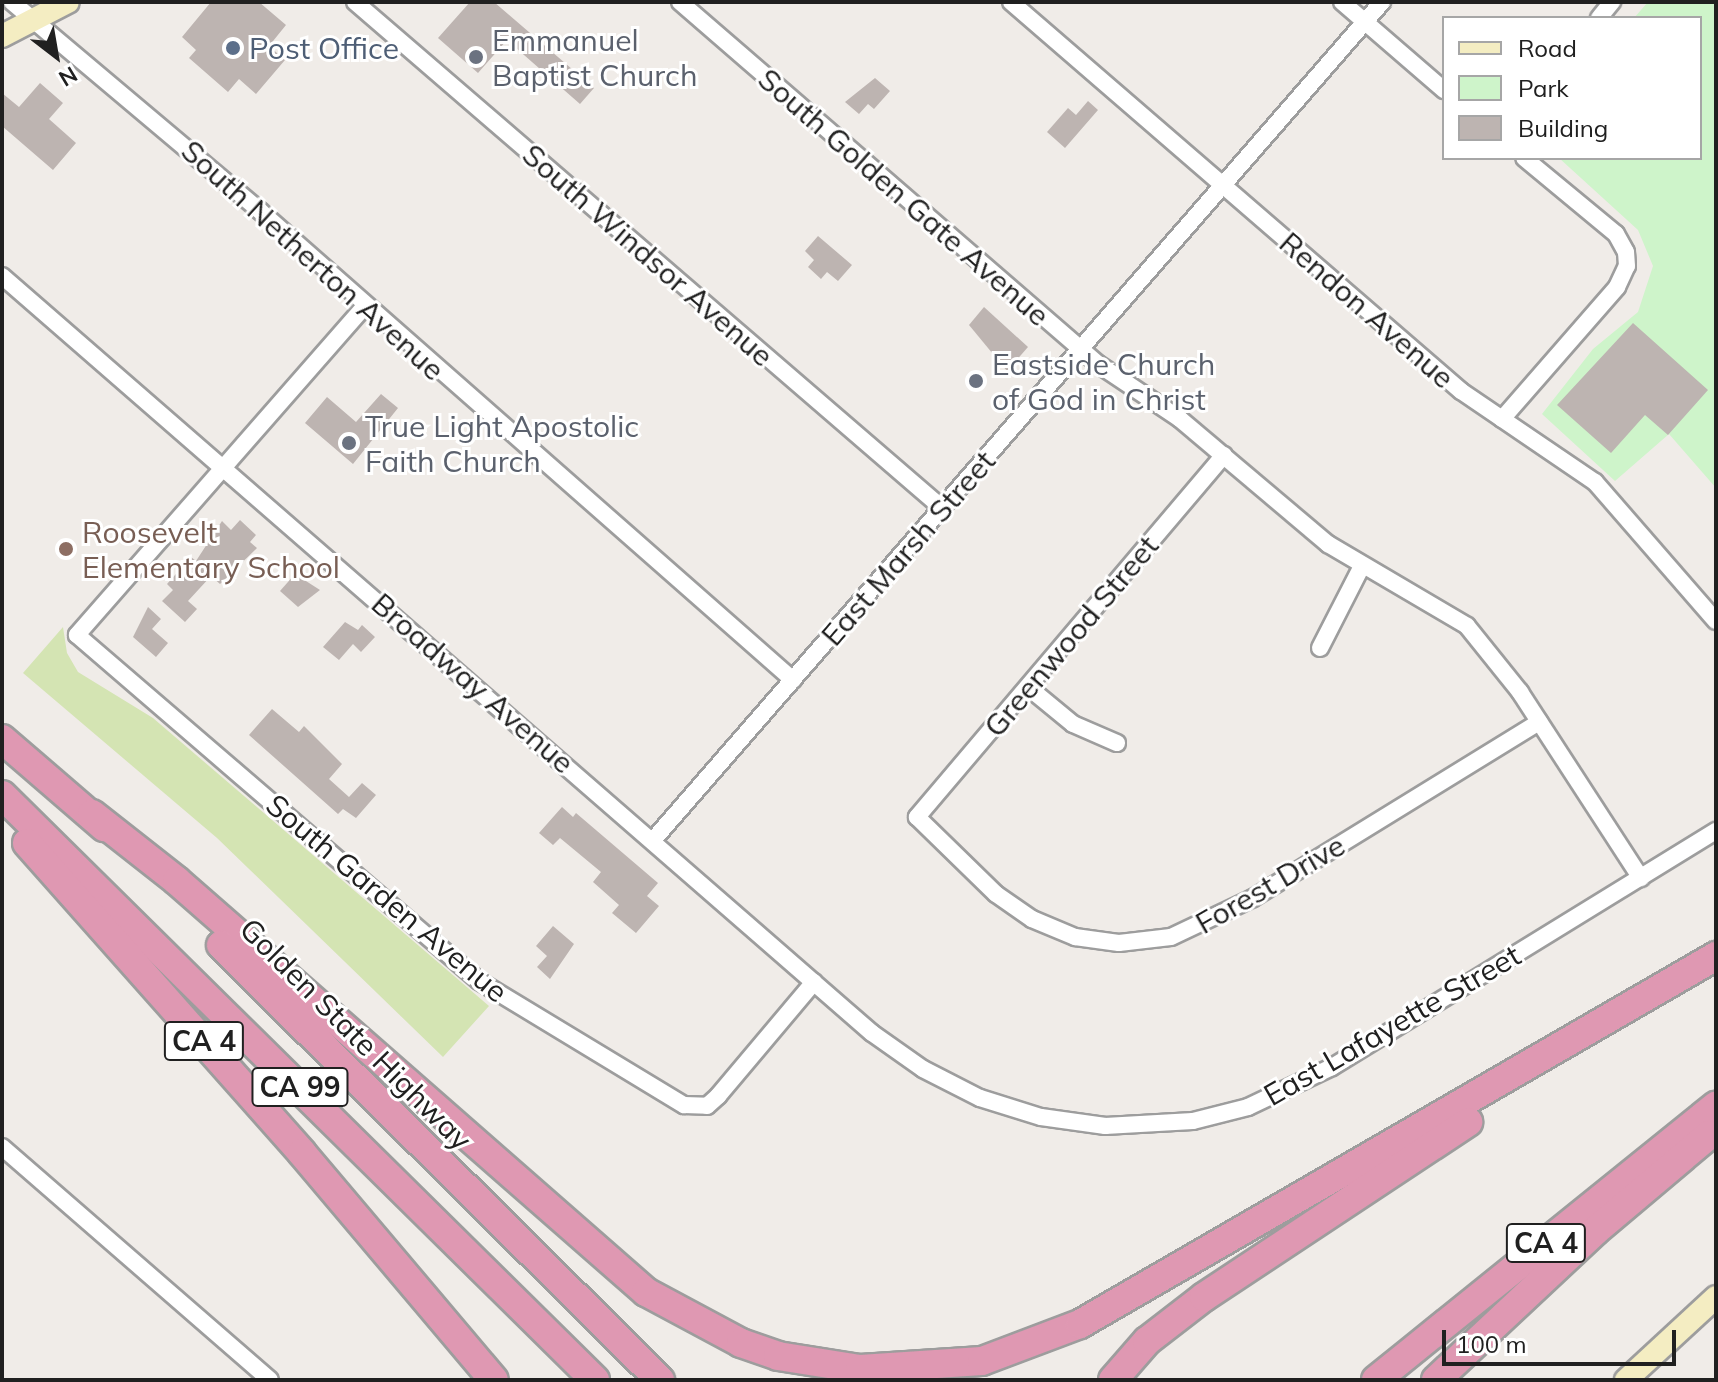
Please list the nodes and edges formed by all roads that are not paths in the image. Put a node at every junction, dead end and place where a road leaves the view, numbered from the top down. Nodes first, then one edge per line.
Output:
1 (12, 2) edge
2 (68, 2) edge
3 (355, 2) edge
4 (680, 2) edge
5 (1011, 2) edge
6 (1342, 2) edge
7 (1382, 2) edge
8 (34, 19) junction
9 (1365, 21) junction
10 (2, 36) edge
11 (1442, 88) edge
12 (1526, 160) edge
13 (1222, 186) junction
14 (2, 276) edge
15 (364, 307) junction
16 (1080, 350) junction
17 (1502, 419) junction
18 (1224, 455) junction
19 (226, 469) junction
20 (942, 508) junction
21 (1362, 566) junction
22 (1716, 621) edge
23 (1320, 648) dead end
24 (793, 680) junction
25 (1028, 687) junction
26 (1539, 722) junction
27 (2, 739) edge
28 (1117, 743) dead end
29 (2, 795) edge
30 (92, 814) junction
31 (2, 817) edge
32 (917, 817) joint
33 (1716, 831) edge
34 (654, 839) junction
35 (1641, 878) junction
36 (1716, 957) edge
37 (814, 982) junction
38 (1716, 1106) edge
39 (1716, 1130) edge
40 (2, 1147) edge
41 (1716, 1297) edge
42 (561, 1348) junction
43 (270, 1380) edge
44 (494, 1380) edge
45 (573, 1380) edge
46 (595, 1380) edge
47 (660, 1380) edge
48 (1113, 1380) edge
49 (1376, 1380) edge
50 (1436, 1380) edge
51 (1626, 1380) edge

1 - 8 street, South Netherton Avenue
2 - 8 street
3 - 20 street, South Windsor Avenue
4 - 16 street, South Golden Gate Avenue
5 - 13 street, Rendon Avenue
6 - 9 street
7 - 9 street, East Marsh Street
8 - 10 street
8 - 15 street, South Netherton Avenue
9 - 11 street
9 - 13 street, East Marsh Street
12 - 17 street
13 - 16 street, East Marsh Street
13 - 17 street, Rendon Avenue
14 - 19 street, Broadway Avenue
15 - 19 street
15 - 24 street, South Netherton Avenue
16 - 18 street, South Golden Gate Avenue
16 - 20 street, East Marsh Street
17 - 22 street, Rendon Avenue
18 - 21 street, South Golden Gate Avenue
18 - 25 street, Greenwood Street
19 - 34 street, Broadway Avenue
19 - 37 street, South Garden Avenue
20 - 24 street, East Marsh Street
21 - 23 street
21 - 26 street, South Golden Gate Avenue
24 - 34 street, East Marsh Street
25 - 28 street
25 - 32 street, Greenwood Street
26 - 32 street, Forest Drive
26 - 35 street, South Golden Gate Avenue
27 - 30 highway, Golden State Highway / CA 99
29 - 42 highway, CA 99
30 - 36 highway
30 - 47 highway, Golden State Highway / CA 99
31 - 44 highway, CA 4
33 - 35 street, East Lafayette Street
34 - 37 street, East Lafayette Street
35 - 37 street, East Lafayette Street
36 - 48 highway
38 - 49 highway, CA 4
39 - 50 highway
40 - 43 street
41 - 51 street
42 - 45 highway
42 - 46 highway, CA 99

